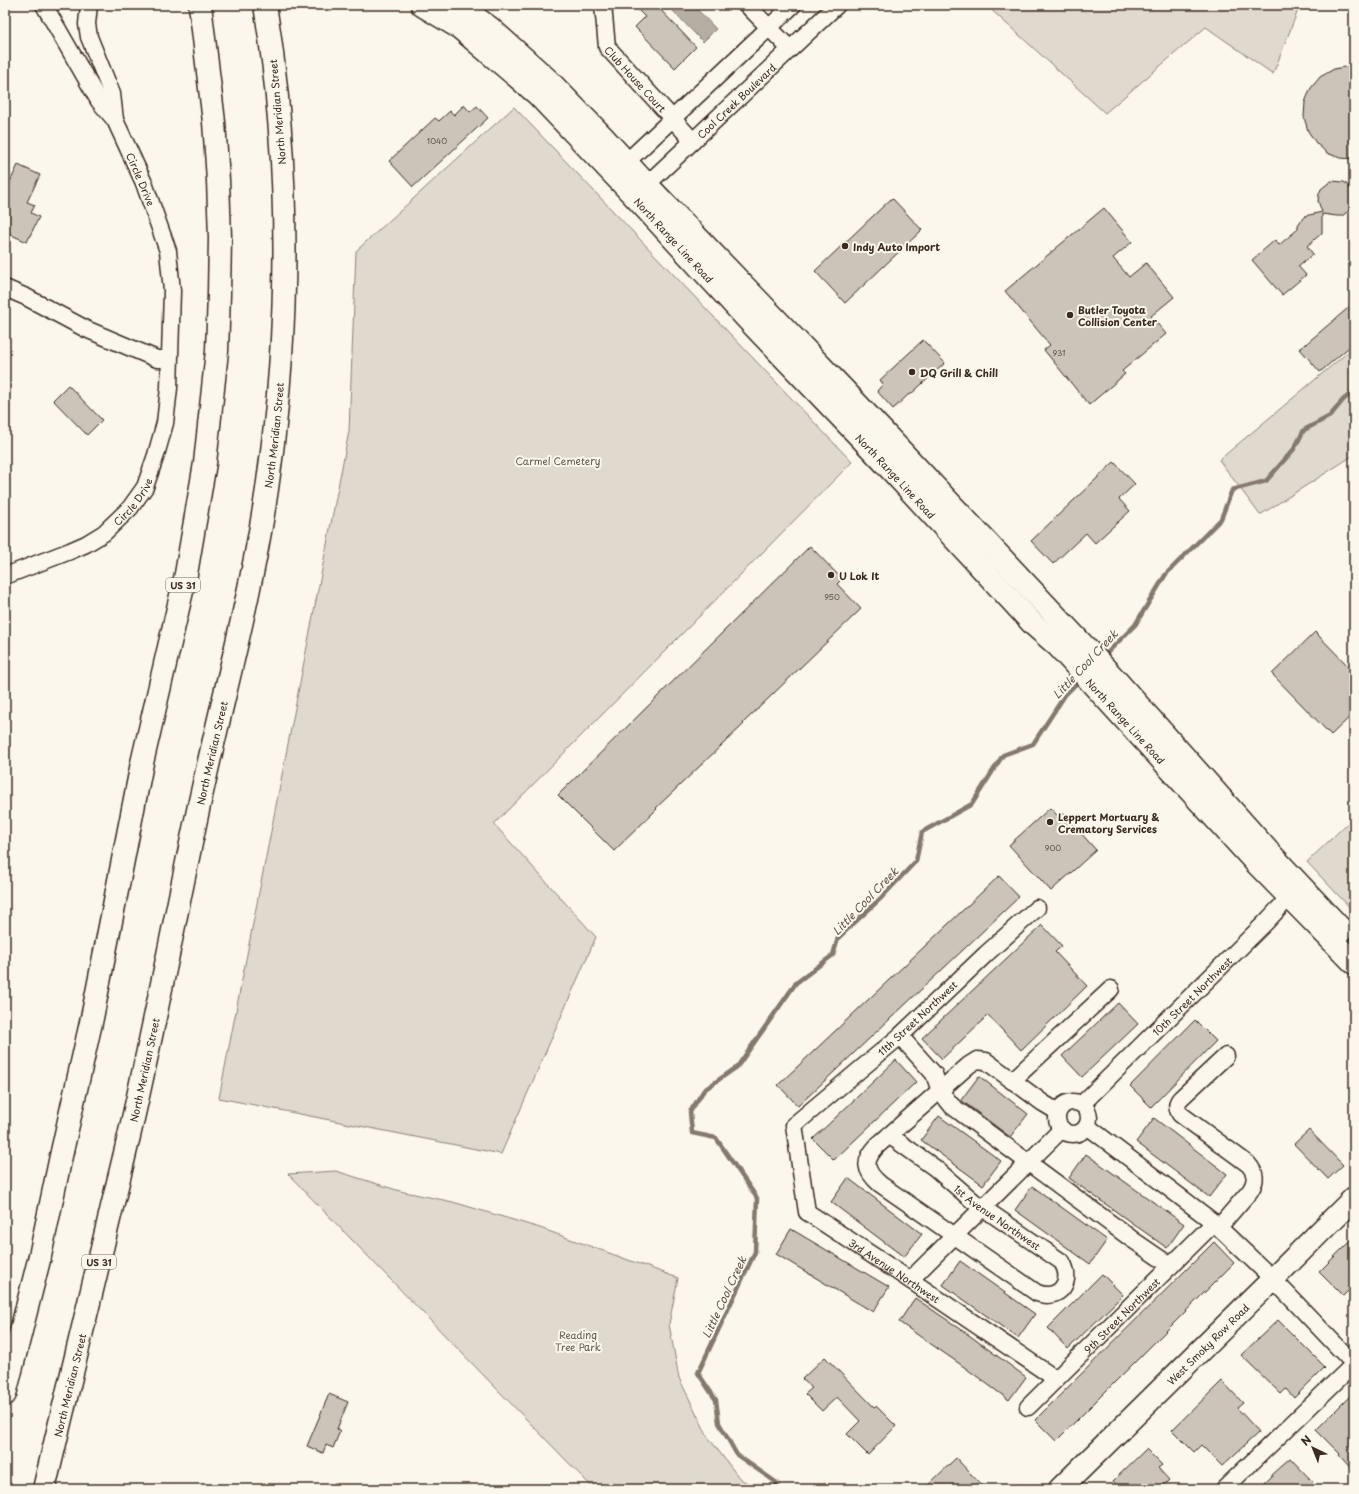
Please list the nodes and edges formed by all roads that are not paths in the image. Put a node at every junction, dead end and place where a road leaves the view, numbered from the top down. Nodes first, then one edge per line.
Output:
1 (44, 5) edge
2 (89, 5) edge
3 (200, 5) edge
4 (265, 5) edge
5 (422, 5) edge
6 (458, 5) edge
7 (603, 5) edge
8 (747, 5) edge
9 (793, 5) edge
10 (837, 5) edge
11 (769, 28) junction
12 (790, 49) junction
13 (673, 118) junction
14 (115, 120) junction
15 (693, 141) junction
16 (620, 169) junction
17 (641, 191) junction
18 (5, 288) edge
19 (169, 359) junction
20 (5, 576) edge
21 (1294, 891) junction
22 (1037, 908) dead end
23 (1354, 942) edge
24 (1354, 963) edge
25 (1110, 989) dead end
26 (900, 1036) junction
27 (1226, 1056) dead end
28 (1012, 1081) junction
29 (940, 1091) junction
30 (1082, 1104) junction
31 (1058, 1112) junction
32 (794, 1125) joint
33 (1087, 1126) junction
34 (1062, 1128) junction
35 (889, 1135) junction
36 (1027, 1163) junction
37 (1354, 1198) edge
38 (982, 1207) junction
39 (1216, 1225) junction
40 (953, 1236) junction
41 (1171, 1266) junction
42 (910, 1280) junction
43 (1273, 1280) junction
44 (1354, 1364) edge
45 (1056, 1380) junction
46 (5, 1394) edge
47 (1028, 1407) dead end
48 (44, 1489) edge
49 (1060, 1489) edge
50 (1224, 1489) edge

1 - 14 street, Circle Drive
2 - 14 street, Circle Drive
3 - 46 main road, US 31
4 - 48 main road, North Meridian Street / US 31
5 - 16 main road, North Range Line Road
6 - 16 main road, North Range Line Road
7 - 13 street, Club House Court
8 - 11 street
9 - 11 street
10 - 12 street, Cool Creek Boulevard
11 - 12 street
11 - 13 street
12 - 15 street, Cool Creek Boulevard
13 - 15 street, Club House Court
13 - 16 street
14 - 19 street, Circle Drive
15 - 17 street, Cool Creek Boulevard
16 - 17 main road, North Range Line Road
17 - 21 main road, North Range Line Road
18 - 19 street
19 - 20 street, Circle Drive
21 - 23 main road, North Range Line Road
21 - 24 main road, North Range Line Road
21 - 30 street, 10th Street Northwest
22 - 26 street, 11th Street Northwest
25 - 28 street
26 - 29 street
26 - 32 street, 11th Street Northwest
27 - 39 street, 9th Street Northwest
28 - 29 street
28 - 31 street
29 - 35 street
29 - 36 street
30 - 31 street
30 - 33 street
31 - 34 street
32 - 42 street, 3rd Avenue Northwest
33 - 34 street
33 - 39 street
34 - 36 street
35 - 38 street, 1st Avenue Northwest
35 - 40 street, 1st Avenue Northwest
36 - 38 street
36 - 41 street
37 - 43 main road, West Smoky Row Road
38 - 40 street
38 - 40 street, 1st Avenue Northwest
39 - 41 street, 9th Street Northwest
39 - 43 street
40 - 42 street
41 - 45 street, 9th Street Northwest
42 - 45 street, 3rd Avenue Northwest
43 - 44 street
43 - 49 main road, West Smoky Row Road
44 - 50 street
45 - 47 street, 9th Street Northwest

